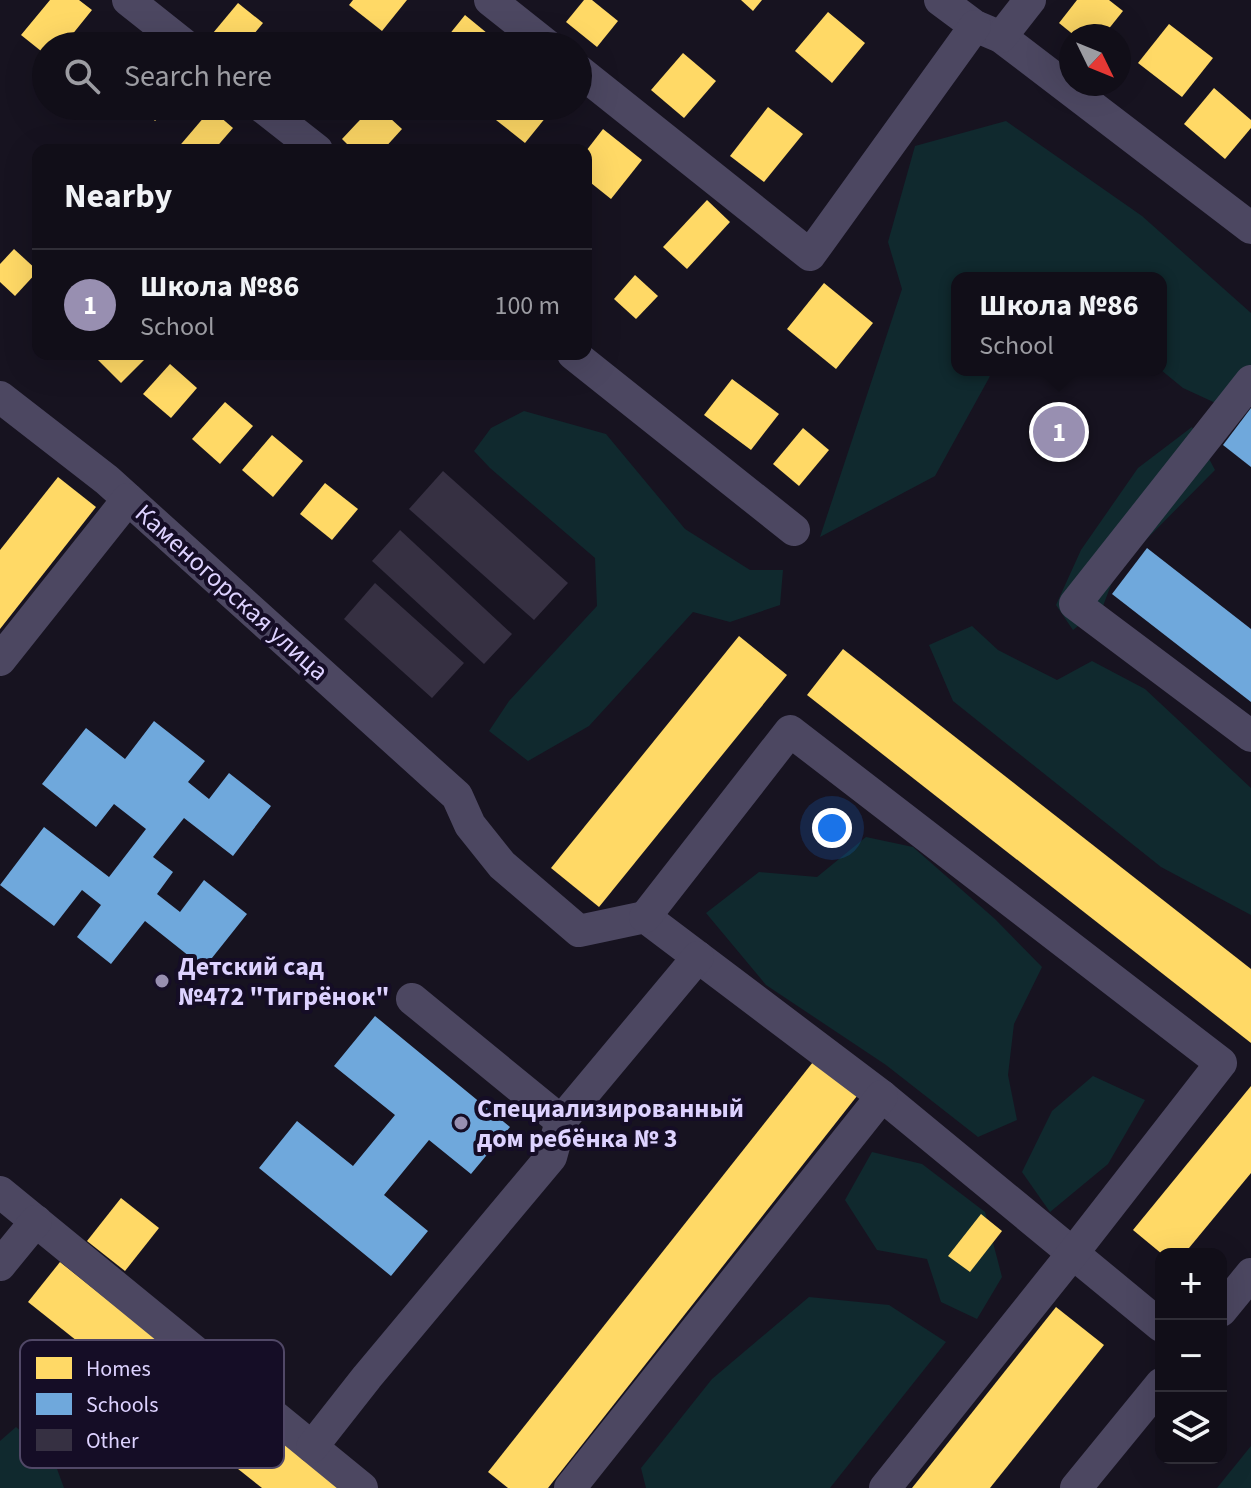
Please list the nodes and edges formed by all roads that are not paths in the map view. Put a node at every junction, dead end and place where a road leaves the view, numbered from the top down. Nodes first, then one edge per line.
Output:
1 (128, 0) edge
2 (490, 0) edge
3 (940, 0) edge
4 (1030, 0) edge
5 (168, 32) edge
6 (530, 32) edge
7 (988, 32) junction
8 (592, 81) edge
9 (279, 120) edge
10 (309, 144) edge
11 (1251, 228) edge
12 (581, 360) edge
13 (1251, 381) edge
14 (0, 397) edge
15 (128, 499) junction
16 (794, 530) dead end
17 (0, 660) edge
18 (1251, 736) edge
19 (645, 917) junction
20 (698, 957) junction
21 (412, 999) dead end
22 (882, 1096) junction
23 (561, 1121) junction
24 (0, 1192) edge
25 (36, 1221) junction
26 (1073, 1253) junction
27 (0, 1265) edge
28 (1251, 1274) edge
29 (1227, 1304) edge
30 (1155, 1321) edge
31 (181, 1340) edge
32 (1155, 1391) edge
33 (284, 1424) edge
34 (312, 1447) junction
35 (362, 1488) edge
36 (570, 1488) edge
37 (885, 1488) edge
38 (1076, 1488) edge

1 - 5 street
2 - 6 street
3 - 7 street
4 - 7 street
7 - 8 street
7 - 11 street
9 - 10 street
12 - 16 street
13 - 18 street
14 - 15 street, Каменогорская улица
15 - 17 street
15 - 19 street, Каменогорская улица
19 - 20 street
19 - 26 street
20 - 22 street
20 - 23 street
21 - 23 street
22 - 26 street
22 - 36 street
23 - 34 street
24 - 25 street
25 - 27 street
25 - 31 street
26 - 30 street
26 - 37 street
28 - 29 street
32 - 38 street
33 - 34 street
34 - 35 street

